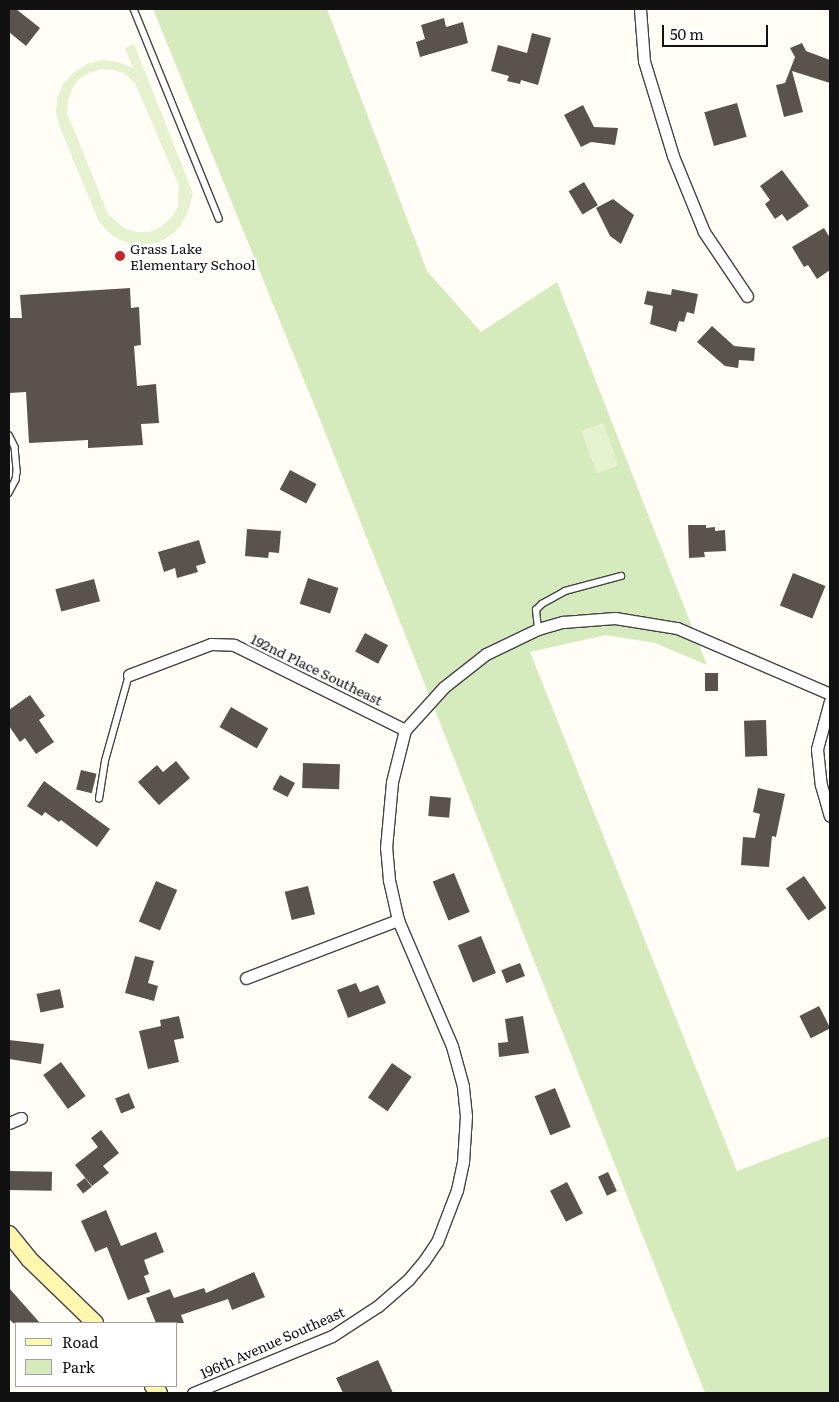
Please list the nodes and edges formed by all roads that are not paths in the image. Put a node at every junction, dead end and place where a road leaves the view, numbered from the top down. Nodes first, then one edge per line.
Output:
1 (134, 9) edge
2 (640, 9) edge
3 (219, 218) dead end
4 (747, 296) dead end
5 (9, 436) edge
6 (9, 493) edge
7 (621, 576) dead end
8 (538, 629) junction
9 (129, 675) joint
10 (830, 694) edge
11 (830, 701) edge
12 (405, 730) junction
13 (99, 800) dead end
14 (830, 816) edge
15 (398, 920) junction
16 (246, 978) dead end
17 (21, 1118) dead end
18 (9, 1123) edge
19 (9, 1234) edge
20 (94, 1322) edge
21 (194, 1393) edge

1 - 3 lane
2 - 4 street
5 - 6 lane
7 - 8 lane
8 - 10 street
8 - 12 street
9 - 12 street, 192nd Place Southeast
9 - 13 lane
11 - 14 street
12 - 15 street, 196th Avenue Southeast
15 - 16 street
15 - 21 street, 196th Avenue Southeast
17 - 18 street
19 - 20 street

